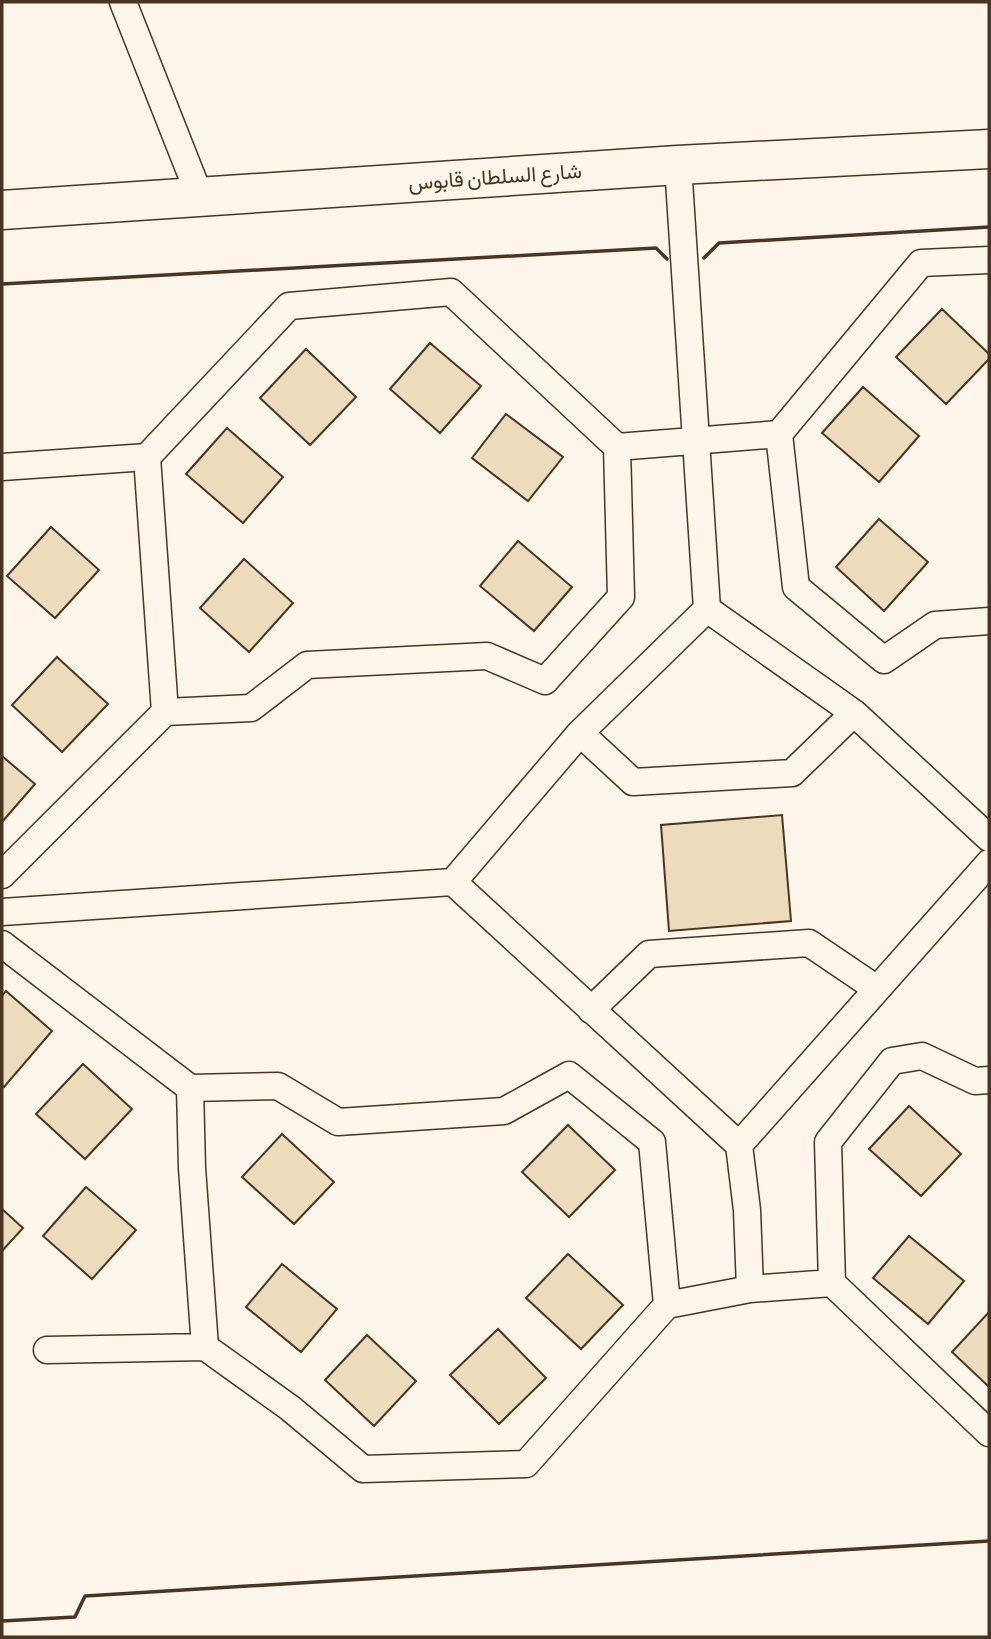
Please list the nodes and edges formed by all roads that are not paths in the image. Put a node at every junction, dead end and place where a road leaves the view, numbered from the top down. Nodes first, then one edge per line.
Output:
1 (123, 2) edge
2 (989, 149) edge
3 (678, 165) junction
4 (200, 197) junction
5 (2, 210) edge
6 (989, 260) edge
7 (779, 434) junction
8 (696, 442) junction
9 (617, 447) junction
10 (147, 457) junction
11 (2, 467) edge
12 (707, 608) junction
13 (989, 621) edge
14 (165, 712) junction
15 (854, 713) junction
16 (580, 733) junction
17 (989, 838) edge
18 (989, 863) edge
19 (2, 876) edge
20 (453, 882) junction
21 (2, 912) edge
22 (2, 944) edge
23 (877, 989) junction
24 (591, 1010) junction
25 (989, 1080) edge
26 (190, 1088) junction
27 (739, 1145) junction
28 (832, 1283) junction
29 (750, 1289) junction
30 (667, 1305) junction
31 (205, 1347) junction
32 (47, 1350) dead end
33 (989, 1433) edge

1 - 4 street
2 - 3 main road, شارع السلطان قابوس
3 - 4 main road, شارع السلطان قابوس
3 - 8 street
4 - 5 main road, شارع السلطان قابوس
6 - 7 street
7 - 8 street
7 - 13 street
8 - 9 street
8 - 12 street
9 - 10 street
9 - 14 street
10 - 11 street
10 - 14 street
12 - 15 street
12 - 16 street
14 - 19 street
15 - 16 street
15 - 17 street
16 - 20 street
18 - 23 street
20 - 21 street
20 - 24 street
22 - 26 street
23 - 24 street
23 - 27 street
24 - 27 street
25 - 28 street
26 - 30 street
26 - 31 street
27 - 29 street
28 - 29 street
28 - 33 street
29 - 30 street
30 - 31 street
31 - 32 street

